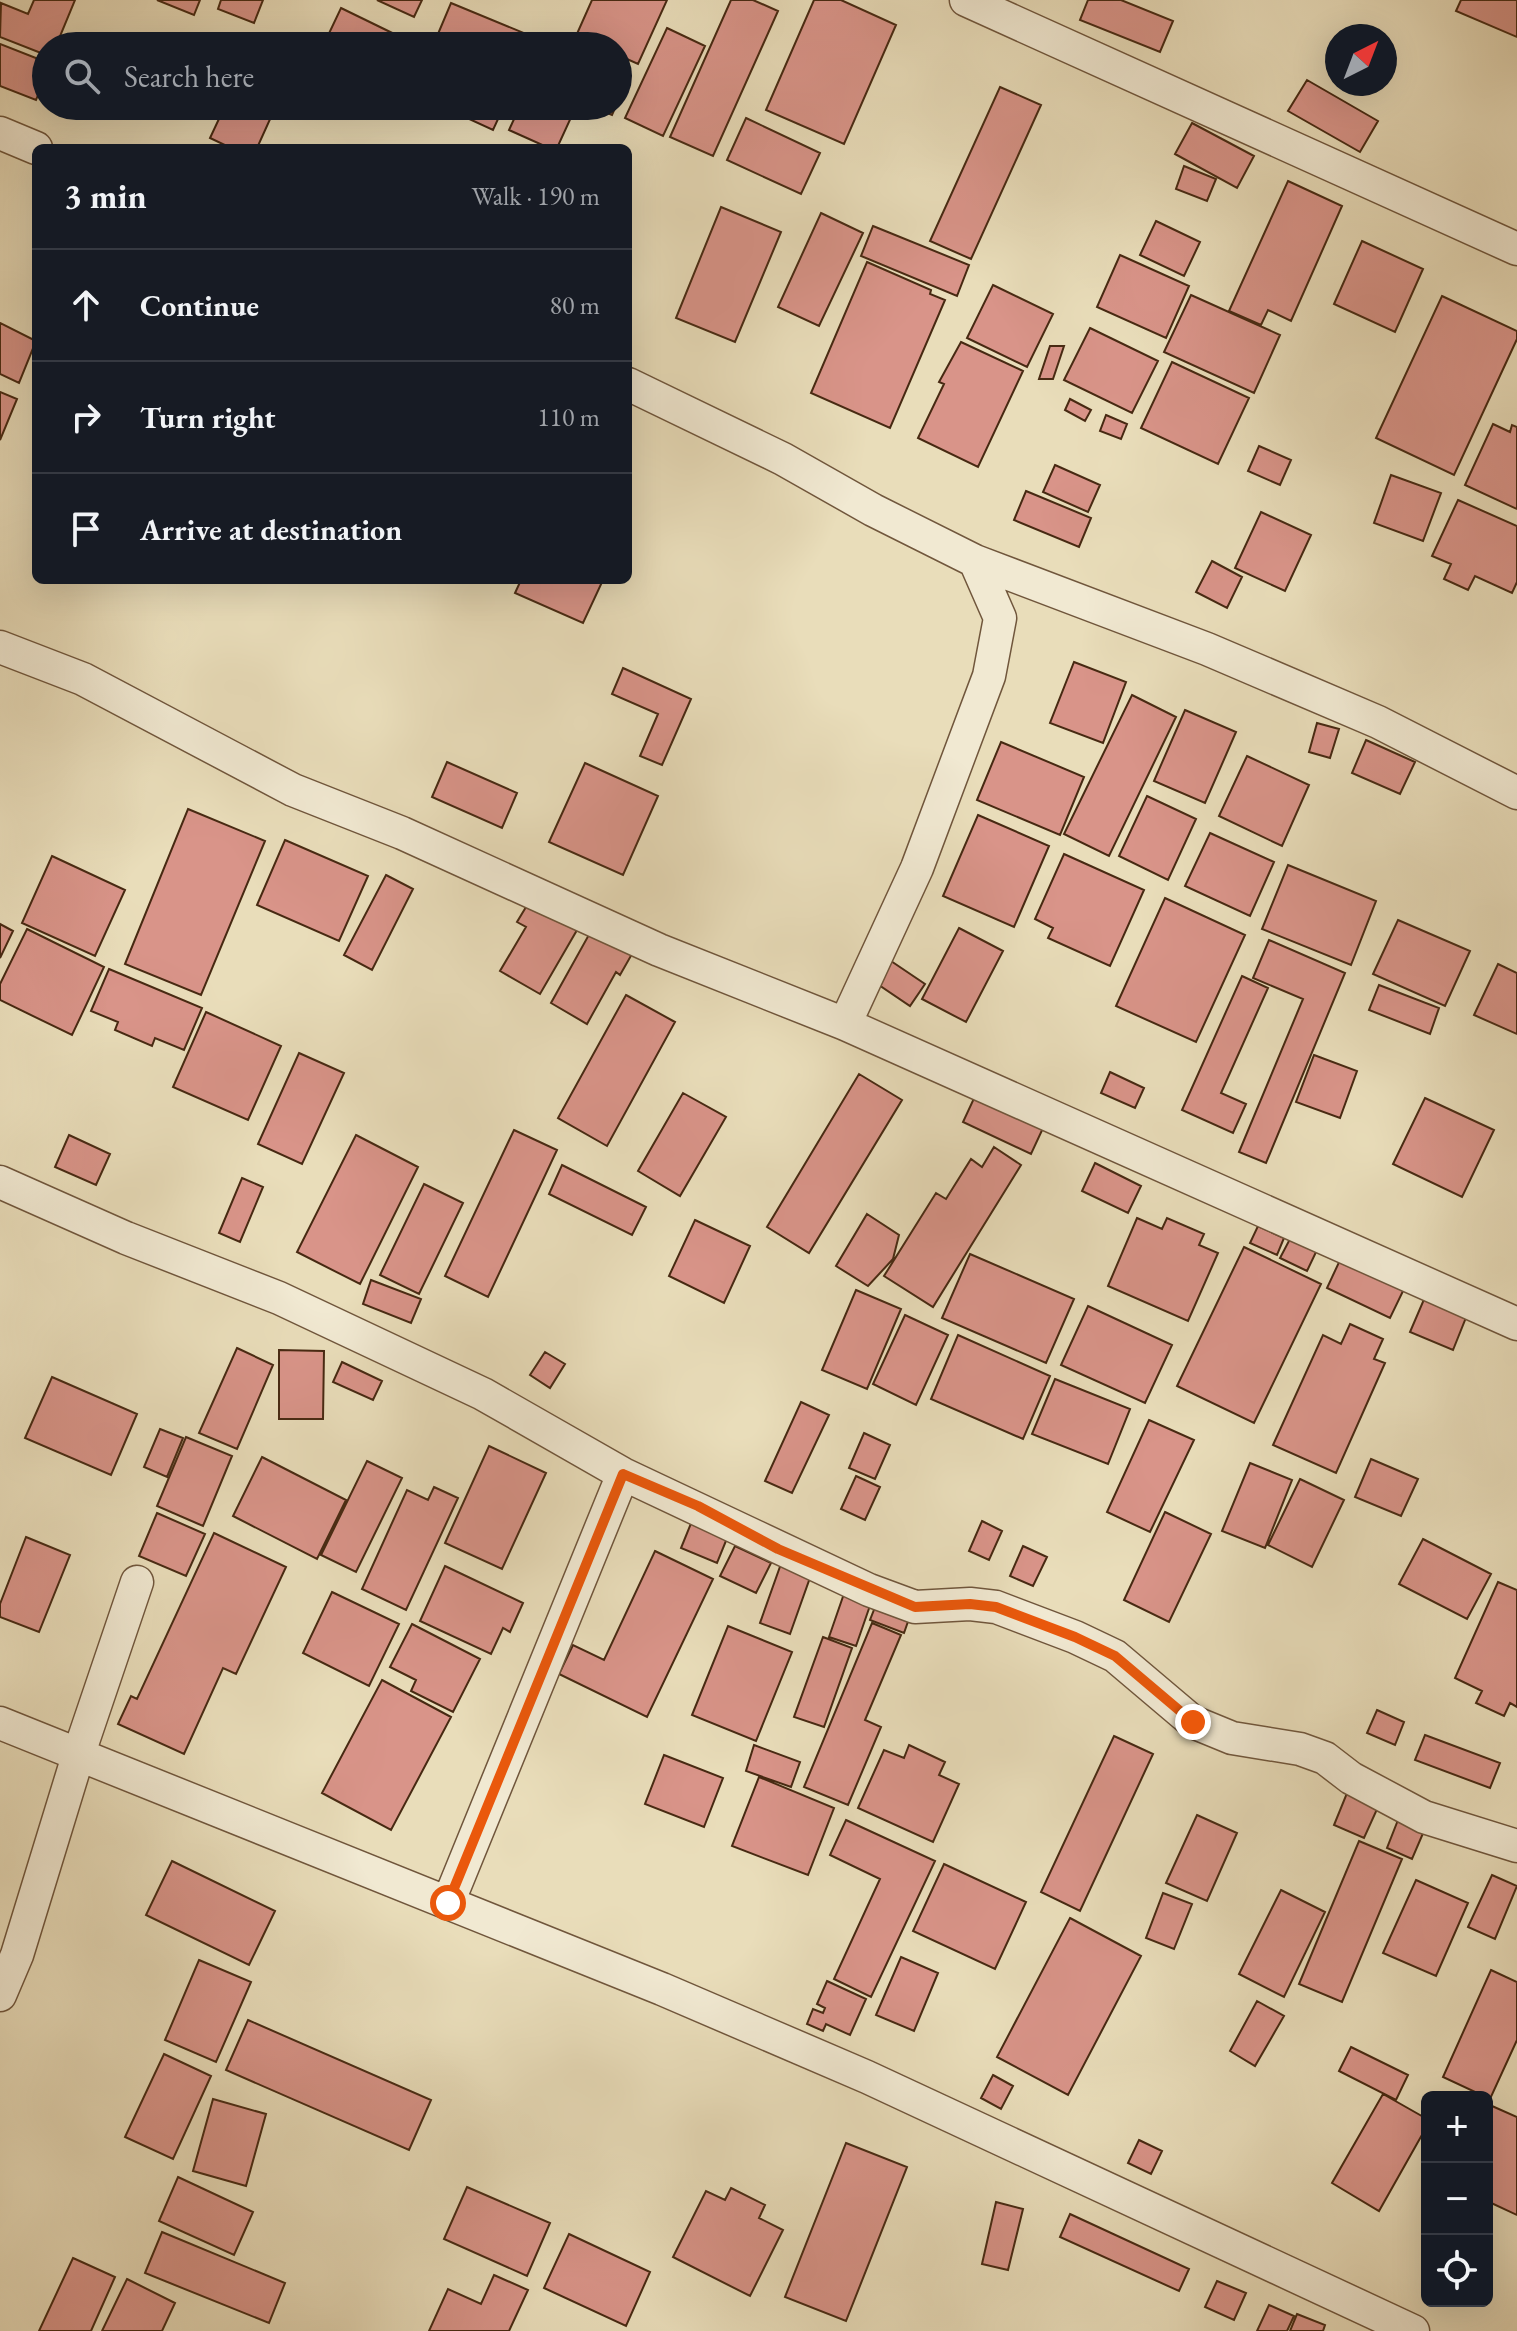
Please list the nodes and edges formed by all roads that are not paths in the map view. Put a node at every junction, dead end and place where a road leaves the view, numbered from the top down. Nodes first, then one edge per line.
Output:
1 (966, 0) edge
2 (0, 133) edge
3 (32, 146) edge
4 (1517, 249) edge
5 (632, 386) edge
6 (975, 561) junction
7 (0, 647) edge
8 (1517, 793) edge
9 (845, 1024) junction
10 (0, 1182) edge
11 (1517, 1324) edge
12 (623, 1474) junction
13 (137, 1582) dead end
14 (0, 1723) edge
15 (78, 1756) junction
16 (1517, 1846) edge
17 (448, 1903) junction
18 (0, 1995) edge
19 (1413, 2331) edge

1 - 4 street
2 - 3 street
5 - 6 street
6 - 8 street
6 - 9 street
7 - 9 street
9 - 11 street
10 - 12 street
12 - 16 street
12 - 17 street
13 - 15 street
14 - 15 street
15 - 17 street
15 - 18 street
17 - 19 street

